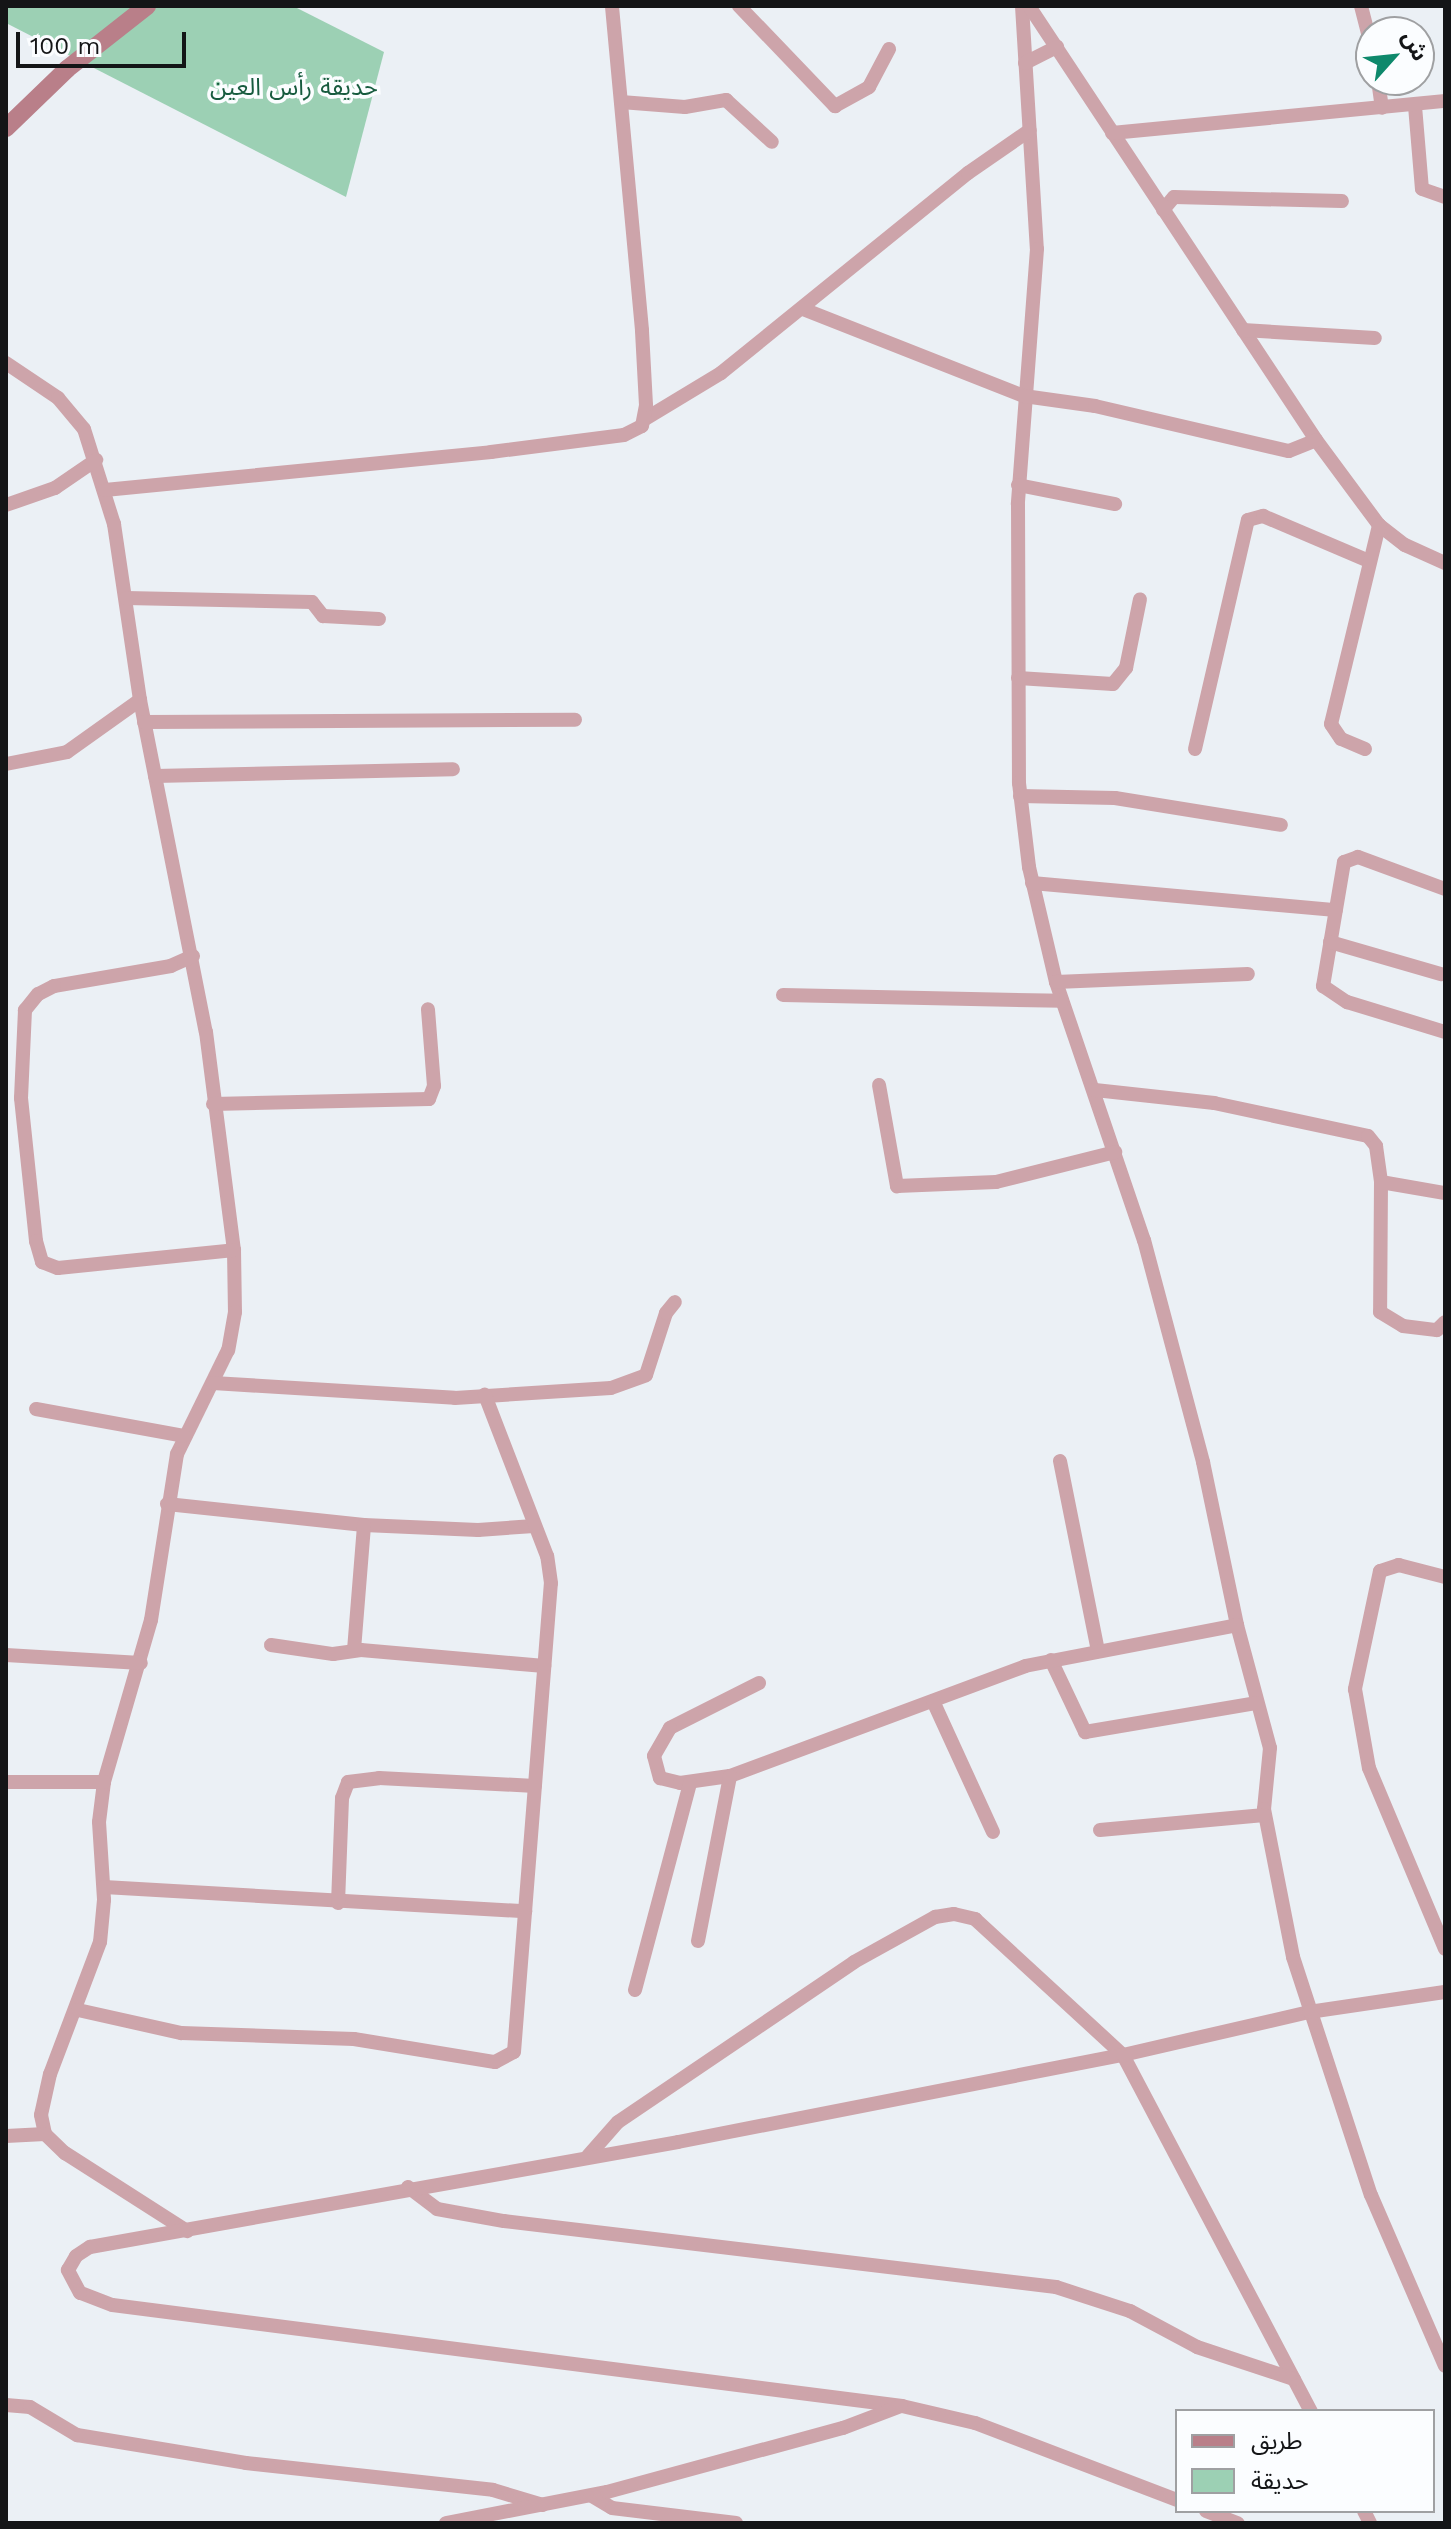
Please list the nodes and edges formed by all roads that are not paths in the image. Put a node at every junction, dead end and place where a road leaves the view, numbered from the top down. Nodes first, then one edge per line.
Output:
1 (147, 6) edge
2 (612, 6) edge
3 (739, 6) edge
4 (1022, 6) edge
5 (1029, 6) edge
6 (1057, 47) junction
7 (889, 49) dead end
8 (1025, 63) junction
9 (1380, 96) edge
10 (1445, 101) edge
11 (621, 102) junction
12 (1415, 106) junction
13 (1382, 108) junction
14 (6, 128) edge
15 (1030, 130) junction
16 (1112, 133) junction
17 (772, 142) dead end
18 (1445, 197) edge
19 (1342, 201) dead end
20 (1163, 210) junction
21 (803, 309) junction
22 (1243, 330) junction
23 (1375, 338) dead end
24 (6, 363) edge
25 (1024, 396) junction
26 (645, 419) junction
27 (1316, 440) junction
28 (96, 460) junction
29 (1018, 485) junction
30 (105, 490) junction
31 (1115, 504) dead end
32 (6, 505) edge
33 (1379, 525) junction
34 (1369, 561) junction
35 (1445, 563) edge
36 (126, 598) junction
37 (1140, 599) dead end
38 (379, 619) dead end
39 (1018, 678) junction
40 (140, 700) junction
41 (575, 720) dead end
42 (144, 722) junction
43 (1195, 749) dead end
44 (1365, 749) dead end
45 (6, 764) edge
46 (453, 769) dead end
47 (155, 776) junction
48 (1020, 796) junction
49 (1281, 825) dead end
50 (1032, 883) junction
51 (1445, 889) edge
52 (1336, 910) junction
53 (1330, 942) junction
54 (193, 956) junction
55 (1248, 974) dead end
56 (1441, 974) dead end
57 (1056, 982) junction
58 (783, 995) dead end
59 (1062, 1001) junction
60 (428, 1009) dead end
61 (1445, 1032) edge
62 (879, 1085) dead end
63 (1095, 1090) junction
64 (213, 1104) junction
65 (1115, 1152) junction
66 (1381, 1182) junction
67 (1445, 1193) edge
68 (234, 1250) junction
69 (675, 1302) dead end
70 (1445, 1322) edge
71 (213, 1383) junction
72 (485, 1395) junction
73 (36, 1409) dead end
74 (184, 1436) junction
75 (1060, 1461) dead end
76 (167, 1504) junction
77 (364, 1525) junction
78 (534, 1526) junction
79 (1445, 1577) edge
80 (1237, 1625) junction
81 (271, 1645) dead end
82 (354, 1650) junction
83 (1098, 1651) junction
84 (6, 1655) edge
85 (1051, 1660) junction
86 (141, 1663) junction
87 (544, 1666) junction
88 (759, 1683) dead end
89 (933, 1701) junction
90 (1256, 1703) junction
91 (730, 1776) junction
92 (6, 1782) edge
93 (104, 1782) junction
94 (690, 1783) junction
95 (535, 1786) junction
96 (1264, 1815) junction
97 (1100, 1830) dead end
98 (993, 1832) dead end
99 (104, 1887) junction
100 (338, 1903) junction
101 (525, 1911) junction
102 (698, 1941) dead end
103 (1445, 1949) edge
104 (635, 1990) dead end
105 (1445, 1992) edge
106 (78, 2010) junction
107 (1309, 2012) junction
108 (1123, 2055) junction
109 (45, 2134) junction
110 (6, 2136) edge
111 (588, 2156) junction
112 (408, 2187) junction
113 (187, 2231) junction
114 (1445, 2366) edge
115 (1294, 2379) junction
116 (6, 2405) edge
117 (902, 2406) junction
118 (1310, 2409) edge
119 (592, 2496) junction
120 (1175, 2499) edge
121 (543, 2505) junction
122 (1211, 2513) edge
123 (513, 2519) edge
124 (446, 2523) edge
125 (736, 2523) edge
126 (1238, 2523) edge

1 - 14 street
2 - 11 street
3 - 7 street
4 - 8 street
5 - 6 street
6 - 8 street
6 - 16 street
8 - 15 street
9 - 13 street
10 - 12 street
11 - 17 street
11 - 26 street
12 - 13 street
12 - 18 street
13 - 16 street
15 - 21 street
15 - 25 street
16 - 20 street
19 - 20 street
20 - 22 street
21 - 25 street
21 - 26 street
22 - 23 street
22 - 27 street
24 - 28 street
25 - 27 street
25 - 29 street
26 - 30 street
27 - 33 street
28 - 30 street
28 - 32 street
29 - 31 street
29 - 39 street
30 - 36 street
33 - 34 street
33 - 35 street
34 - 43 street
34 - 44 street
36 - 38 street
36 - 40 street
37 - 39 street
39 - 48 street
40 - 42 street
40 - 45 street
41 - 42 street
42 - 47 street
46 - 47 street
47 - 54 street
48 - 49 street
48 - 50 street
50 - 52 street
50 - 57 street
51 - 52 street
52 - 53 street
53 - 56 street
53 - 61 street
54 - 64 street
54 - 68 street
55 - 57 street
57 - 59 street
58 - 59 street
59 - 63 street
60 - 64 street
62 - 65 street
63 - 65 street
63 - 66 street
64 - 68 street
65 - 80 street
66 - 67 street
66 - 70 street
68 - 71 street
69 - 72 street
71 - 72 street
71 - 74 street
72 - 78 street
73 - 74 street
74 - 76 street
75 - 83 street
76 - 77 street
76 - 86 street
77 - 78 street
77 - 82 street
78 - 87 street
79 - 103 street
80 - 83 street
80 - 90 street
81 - 82 street
82 - 87 street
83 - 85 street
84 - 86 street
85 - 89 street
85 - 90 street
86 - 93 street
87 - 95 street
88 - 94 street
89 - 91 street
89 - 98 street
90 - 96 street
91 - 94 street
91 - 102 street
92 - 93 street
93 - 99 street
94 - 104 street
95 - 100 street
95 - 101 street
96 - 97 street
96 - 107 street
99 - 100 street
99 - 106 street
100 - 101 street
101 - 106 street
105 - 107 street
106 - 109 street
107 - 108 street
107 - 114 street
108 - 111 street
108 - 111 street
108 - 115 street
109 - 110 street
109 - 113 street
111 - 112 street
112 - 113 street
112 - 115 street
113 - 117 street
115 - 118 street
116 - 121 street
117 - 119 street
117 - 120 street
119 - 121 street
119 - 125 street
121 - 123 street
122 - 126 street
123 - 124 street

